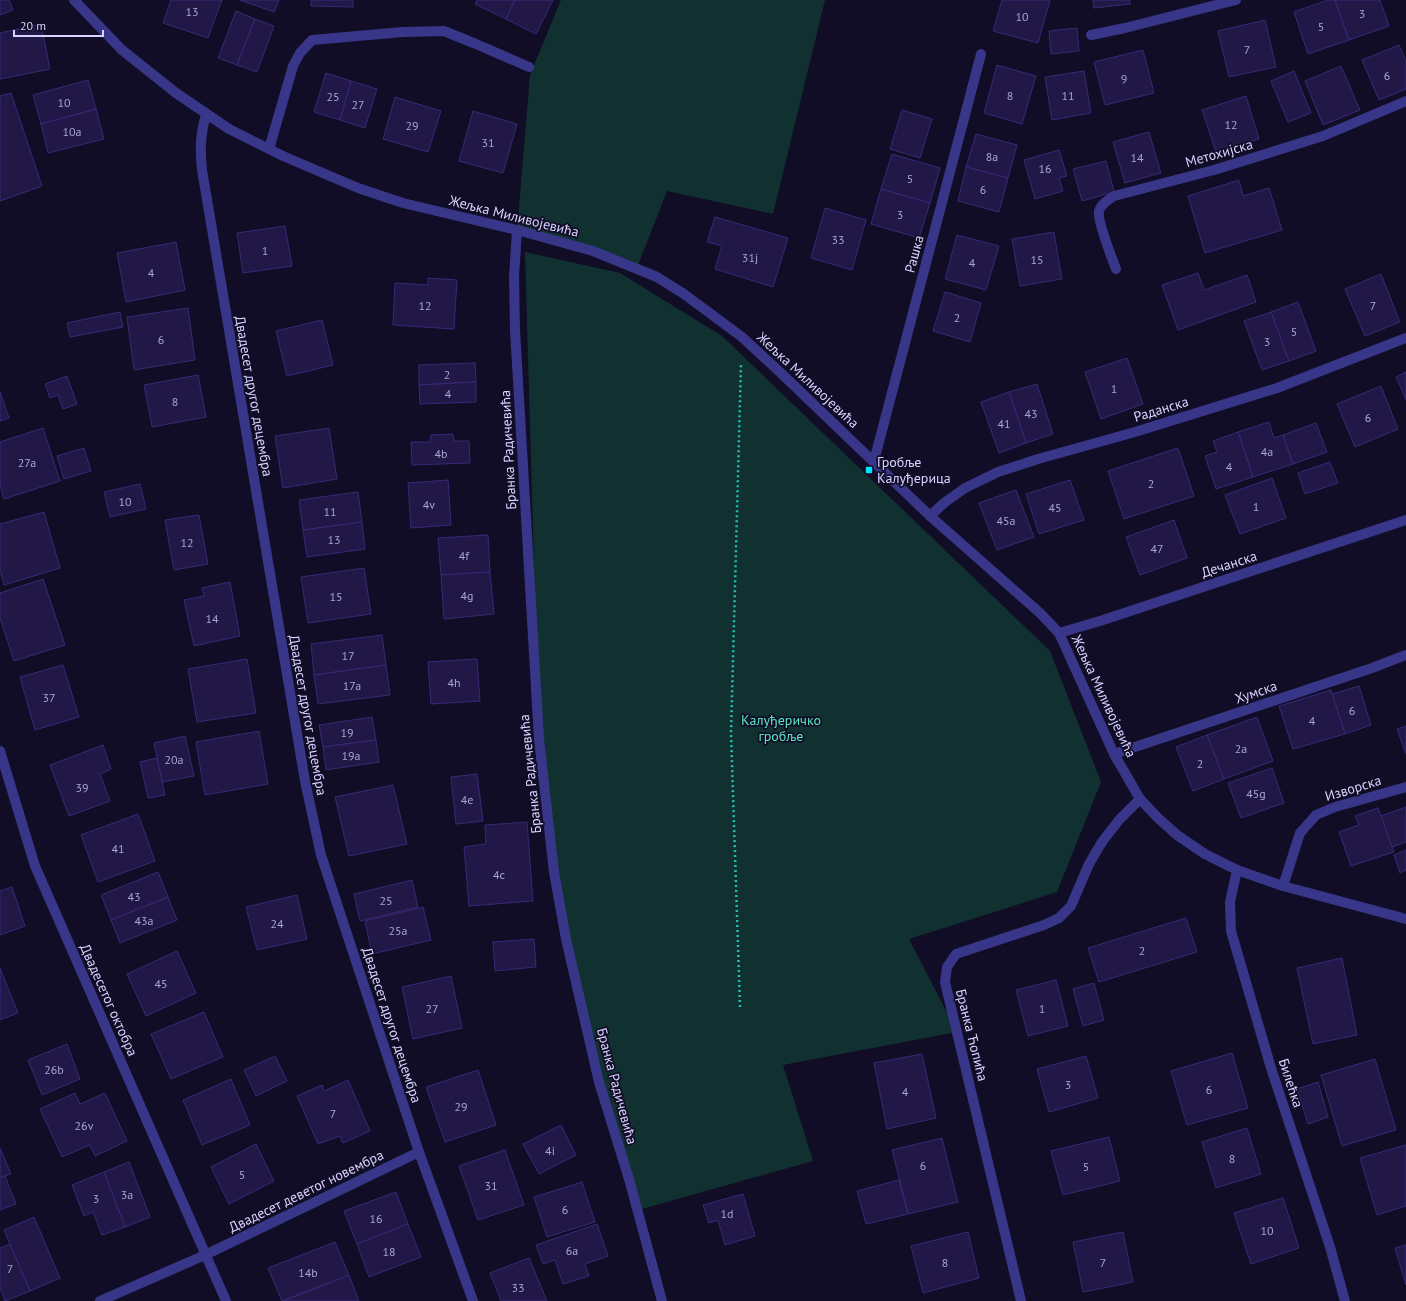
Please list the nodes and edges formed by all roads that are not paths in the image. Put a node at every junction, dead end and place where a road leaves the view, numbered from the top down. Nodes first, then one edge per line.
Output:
1 (74, 0) edge
2 (1236, 0) edge
3 (1091, 35) dead end
4 (981, 54) dead end
5 (529, 67) dead end
6 (1406, 101) edge
7 (206, 115) junction
8 (269, 149) junction
9 (517, 230) junction
10 (1116, 269) dead end
11 (1406, 338) edge
12 (874, 461) junction
13 (930, 516) junction
14 (1406, 520) edge
15 (1059, 633) junction
16 (1406, 655) edge
17 (0, 751) edge
18 (1114, 754) junction
19 (1406, 787) edge
20 (1140, 799) junction
21 (1236, 870) junction
22 (1283, 886) junction
23 (1406, 919) edge
24 (419, 1152) junction
25 (205, 1255) junction
26 (100, 1301) edge
27 (226, 1301) edge
28 (473, 1301) edge
29 (662, 1301) edge
30 (1021, 1301) edge
31 (1345, 1301) edge

1 - 7 street, Жељка Миливојевића
2 - 3 street
4 - 12 street, Рашка
5 - 8 street
6 - 10 street, Метохијска
7 - 8 street, Жељка Миливојевића
7 - 24 street, Двадесет другог децембра
8 - 9 street, Жељка Миливојевића
9 - 12 street, Жељка Миливојевића
9 - 29 street, Бранка Радичевића
11 - 13 street, Раданска
12 - 13 street, Жељка Миливојевића
13 - 15 street, Жељка Миливојевића
14 - 15 street, Дечанска
15 - 18 street, Жељка Миливојевића
16 - 18 street, Хумска
17 - 25 street, Двадесетог октобра
18 - 20 street, Жељка Миливојевића
19 - 22 street, Изворска
20 - 21 street, Жељка Миливојевића
20 - 30 street, Бранка Ћопића
21 - 22 street, Жељка Миливојевића
21 - 31 street, Билећка
22 - 23 street, Жељка Миливојевића
24 - 25 street, Двадесет деветог новембра
24 - 28 street, Двадесет другог децембра
25 - 26 street, Двадесет деветог новембра
25 - 27 street

